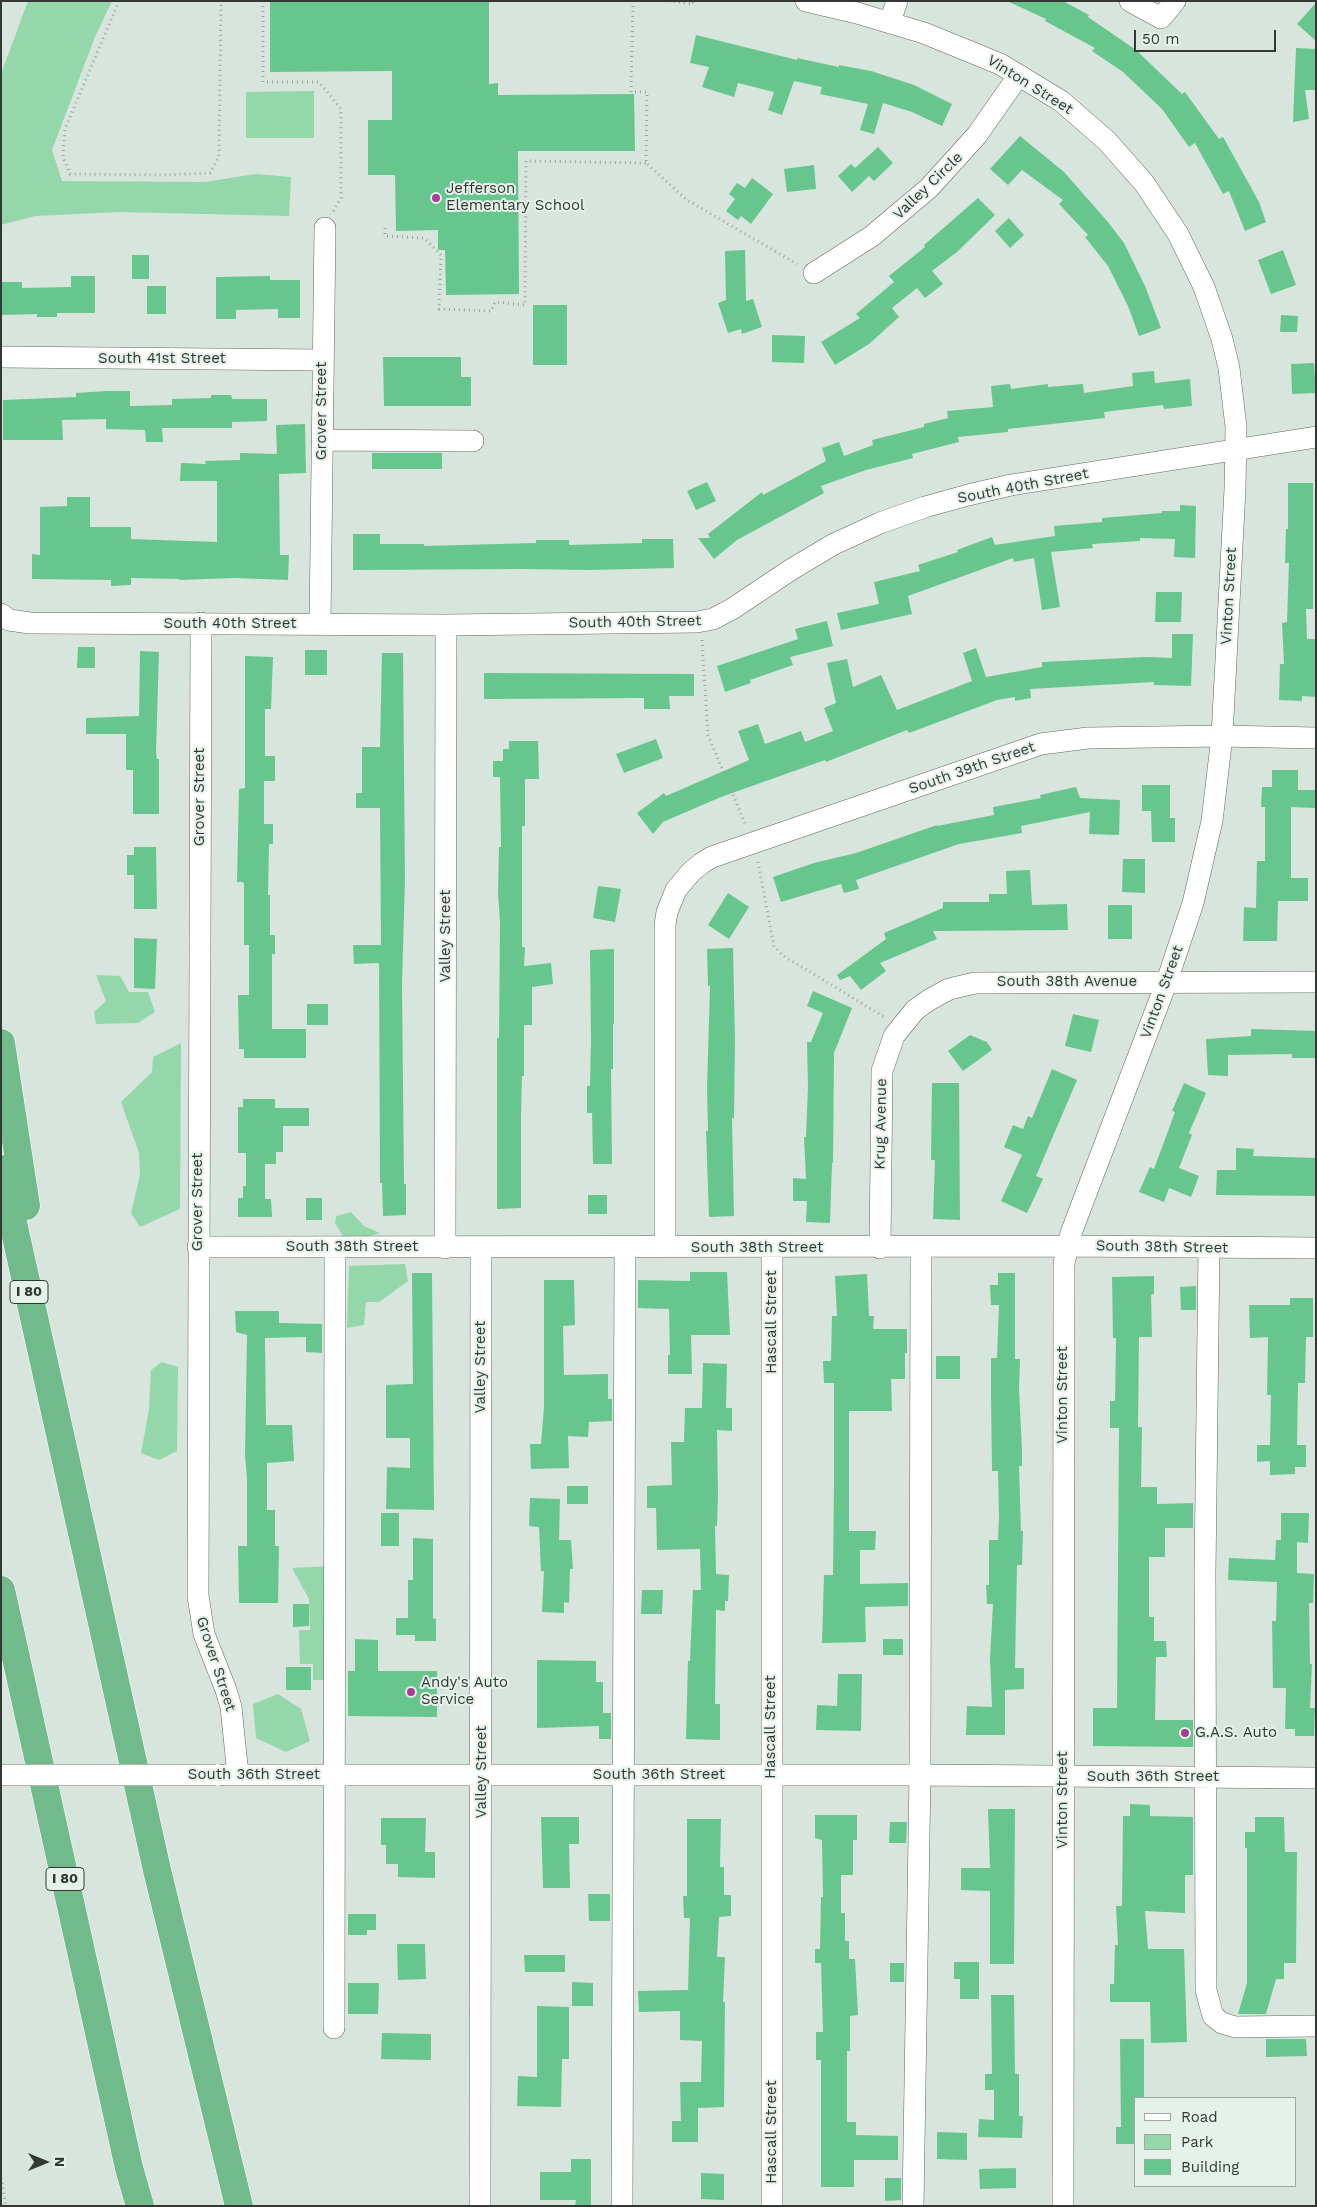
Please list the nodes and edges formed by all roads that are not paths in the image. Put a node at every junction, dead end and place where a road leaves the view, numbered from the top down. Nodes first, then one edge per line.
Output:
1 (806, 1) edge
2 (897, 1) edge
3 (1130, 1) edge
4 (1175, 1) edge
5 (890, 22) junction
6 (1019, 75) junction
7 (325, 228) road end
8 (814, 273) road end
9 (1, 358) edge
10 (322, 360) junction
11 (1316, 437) edge
12 (322, 440) junction
13 (473, 442) dead end
14 (1236, 450) junction
15 (5, 617) edge
16 (201, 623) junction
17 (320, 624) junction
18 (446, 625) junction
19 (1222, 736) junction
20 (1316, 738) edge
21 (1167, 981) junction
22 (1316, 982) edge
23 (915, 1010) joint
24 (1, 1043) edge
25 (1, 1169) edge
26 (1066, 1246) junction
27 (198, 1247) junction
28 (665, 1247) junction
29 (921, 1247) junction
30 (335, 1248) junction
31 (446, 1248) junction
32 (481, 1248) junction
33 (625, 1248) junction
34 (772, 1248) junction
35 (880, 1248) junction
36 (1210, 1248) junction
37 (1316, 1248) edge
38 (56, 1416) junction
39 (1, 1590) edge
40 (1, 1775) edge
41 (238, 1775) junction
42 (334, 1775) junction
43 (482, 1775) junction
44 (624, 1775) junction
45 (920, 1775) junction
46 (771, 1776) junction
47 (1063, 1776) junction
48 (1206, 1777) junction
49 (1316, 1778) edge
50 (157, 1870) junction
51 (1316, 2026) edge
52 (334, 2028) dead end
53 (129, 2168) junction
54 (134, 2206) edge
55 (140, 2206) edge
56 (221, 2206) edge
57 (239, 2206) edge
58 (480, 2206) edge
59 (622, 2206) edge
60 (772, 2206) edge
61 (913, 2206) edge
62 (1063, 2206) edge

1 - 5 street, Vinton Street
2 - 5 street
3 - 4 street
5 - 6 street, Vinton Street
6 - 8 street, Valley Circle
6 - 14 street, Vinton Street
7 - 10 street, Grover Street
9 - 10 street, South 41st Street
10 - 12 street, Grover Street
11 - 14 street, South 40th Street
12 - 13 street
12 - 17 street, Grover Street
14 - 18 street, South 40th Street
14 - 19 street, Vinton Street
15 - 16 street, South 40th Street
16 - 17 street, South 40th Street
16 - 27 street, Grover Street
17 - 18 street, South 40th Street
18 - 31 street, Valley Street
19 - 20 street, South 39th Street
19 - 21 street, Vinton Street
19 - 28 street, South 39th Street
21 - 22 street, South 38th Avenue
21 - 23 street, South 38th Avenue
21 - 26 street, Vinton Street
23 - 35 street, Krug Avenue
24 - 38 highway
25 - 38 highway, I 80
26 - 29 street, South 38th Street
26 - 36 street, South 38th Street
26 - 47 street, Vinton Street
27 - 30 street, South 38th Street
27 - 41 street, Grover Street
28 - 33 street, South 38th Street
28 - 34 street, South 38th Street
29 - 35 street, South 38th Street
29 - 45 street
30 - 31 street, South 38th Street
30 - 42 street
31 - 32 street, South 38th Street
32 - 33 street, South 38th Street
32 - 43 street, Valley Street
33 - 44 street
34 - 35 street, South 38th Street
34 - 46 street, Hascall Street
36 - 37 street, South 38th Street
36 - 48 street
38 - 50 highway, I 80
39 - 53 highway, I 80
40 - 41 street, South 36th Street, bridge
41 - 42 street, South 36th Street
42 - 43 street, South 36th Street
42 - 52 street
43 - 44 street, South 36th Street
43 - 58 street, Valley Street
44 - 46 street, South 36th Street
44 - 59 street
45 - 46 street, South 36th Street
45 - 47 street, South 36th Street
45 - 61 street
46 - 60 street, Hascall Street
47 - 48 street, South 36th Street
47 - 62 street, Vinton Street
48 - 49 street, South 36th Street
48 - 51 street
50 - 56 highway, I 80
50 - 57 highway
53 - 54 highway
53 - 55 highway, I 80

